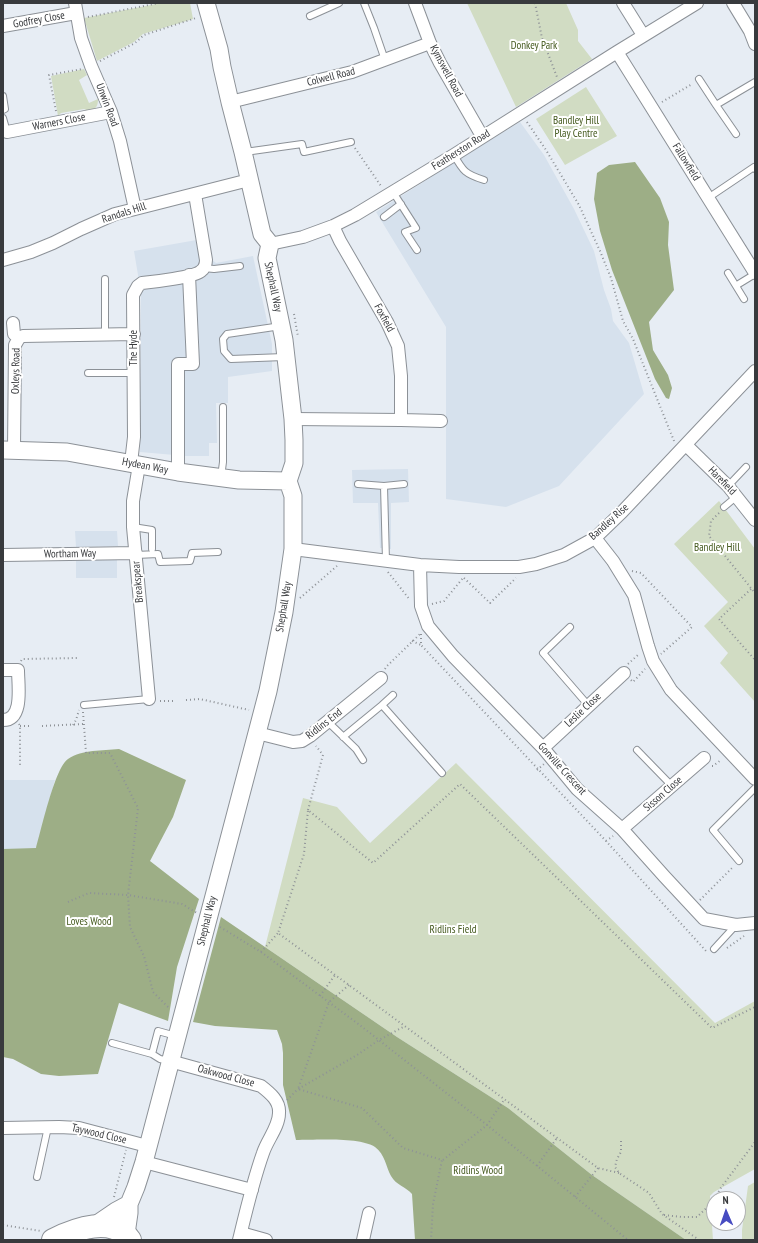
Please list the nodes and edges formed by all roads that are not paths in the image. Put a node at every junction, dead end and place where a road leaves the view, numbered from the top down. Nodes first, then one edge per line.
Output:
1 (206, 3) edge
2 (339, 3) edge
3 (364, 3) edge
4 (415, 3) edge
5 (623, 3) edge
6 (697, 3) edge
7 (733, 3) edge
8 (76, 12) edge
9 (310, 16) dead end
10 (3, 26) edge
11 (752, 30) edge
12 (643, 36) junction
13 (430, 43) junction
14 (755, 44) edge
15 (616, 52) junction
16 (385, 60) junction
17 (699, 79) road end
18 (755, 82) edge
19 (3, 96) edge
20 (230, 102) junction
21 (716, 105) junction
22 (3, 110) edge
23 (112, 112) junction
24 (3, 118) edge
25 (7, 132) joint
26 (736, 134) dead end
27 (482, 136) junction
28 (351, 142) road end
29 (243, 152) junction
30 (454, 155) junction
31 (755, 168) edge
32 (249, 180) junction
33 (484, 180) dead end
34 (194, 194) junction
35 (390, 194) junction
36 (708, 198) junction
37 (401, 204) junction
38 (135, 209) junction
39 (384, 217) dead end
40 (333, 226) junction
41 (270, 244) junction
42 (417, 250) dead end
43 (3, 260) edge
44 (240, 266) dead end
45 (204, 268) junction
46 (728, 273) dead end
47 (755, 274) edge
48 (190, 275) junction
49 (105, 278) dead end
50 (737, 286) junction
51 (744, 299) dead end
52 (12, 323) dead end
53 (282, 326) junction
54 (134, 334) junction
55 (105, 335) junction
56 (19, 338) junction
57 (286, 357) junction
58 (755, 371) edge
59 (88, 373) dead end
60 (134, 373) junction
61 (223, 406) dead end
62 (293, 419) junction
63 (401, 420) junction
64 (441, 421) dead end
65 (683, 448) junction
66 (9, 449) edge
67 (135, 464) junction
68 (746, 467) dead end
69 (178, 472) junction
70 (221, 478) junction
71 (288, 481) junction
72 (358, 484) dead end
73 (404, 484) dead end
74 (384, 486) junction
75 (728, 486) junction
76 (736, 496) junction
77 (724, 508) road end
78 (755, 520) edge
79 (133, 527) junction
80 (595, 538) junction
81 (152, 548) dead end
82 (293, 550) junction
83 (218, 552) dead end
84 (136, 554) junction
85 (3, 555) edge
86 (386, 561) junction
87 (420, 565) junction
88 (570, 628) dead end
89 (3, 670) edge
90 (624, 673) road end
91 (381, 678) road end
92 (393, 695) dead end
93 (149, 699) joint
94 (84, 705) dead end
95 (382, 705) junction
96 (588, 705) junction
97 (12, 721) edge
98 (328, 722) junction
99 (257, 732) junction
100 (343, 737) junction
101 (543, 748) junction
102 (636, 750) dead end
103 (704, 758) dead end
104 (363, 760) dead end
105 (442, 772) dead end
106 (755, 779) edge
107 (672, 786) junction
108 (755, 788) edge
109 (622, 829) junction
110 (739, 861) road end
111 (736, 925) junction
112 (752, 928) edge
113 (714, 949) dead end
114 (179, 1028) junction
115 (112, 1043) dead end
116 (152, 1054) junction
117 (170, 1061) junction
118 (48, 1127) junction
119 (3, 1128) edge
120 (146, 1154) junction
121 (37, 1177) dead end
122 (252, 1190) junction
123 (129, 1204) junction
124 (369, 1213) dead end
125 (94, 1226) junction
126 (48, 1235) edge
127 (128, 1237) edge
128 (240, 1237) edge
129 (266, 1240) edge
130 (363, 1240) edge

1 - 20 street
2 - 9 lane
3 - 16 lane
4 - 13 street, Kymswell Road
5 - 12 street
6 - 12 street, Featherston Road
7 - 11 street
8 - 10 street, Godfrey Close
8 - 23 street, Unwin Road
11 - 14 street
12 - 15 street, Featherston Road
13 - 16 street, Colwell Road
13 - 27 street, Kymswell Road
15 - 27 street, Featherston Road
15 - 36 street, Fallowfield
16 - 20 street, Colwell Road
17 - 21 lane
18 - 21 lane
19 - 22 lane
20 - 29 street
21 - 26 lane
23 - 25 street, Warners Close
23 - 38 street, Unwin Road
24 - 25 lane
27 - 30 street, Featherston Road
28 - 29 lane
29 - 32 street
30 - 33 lane
30 - 35 street, Featherston Road
31 - 36 lane
32 - 34 street, Randals Hill
32 - 41 street
34 - 38 street, Randals Hill
34 - 45 street
35 - 37 lane
35 - 40 street, Featherston Road
36 - 47 street, Fallowfield
37 - 39 lane
37 - 42 lane
38 - 43 street, Randals Hill
40 - 41 street, Featherston Road
40 - 63 street, Foxfield
41 - 53 street, Shephall Way
44 - 45 lane
45 - 48 street, The Hyde
46 - 50 lane
47 - 50 lane
48 - 54 street, The Hyde
48 - 69 street
49 - 55 lane
50 - 51 lane
52 - 56 street
53 - 57 street, Shephall Way
53 - 57 lane
54 - 55 street, Oxleys Road
54 - 60 street, The Hyde
55 - 56 street, Oxleys Road
56 - 66 street, Oxleys Road
57 - 62 street, Shephall Way
58 - 65 street, Bandley Rise
59 - 60 lane
60 - 67 street, The Hyde
61 - 70 lane
62 - 63 street
62 - 71 street, Shephall Way
63 - 64 street
65 - 75 street, Harefield
65 - 80 street, Bandley Rise
66 - 67 street, Hydean Way
67 - 69 street, Hydean Way
67 - 79 street, Breakspear
68 - 75 lane
69 - 70 street, Hydean Way
70 - 71 street, Hydean Way
71 - 82 street, Shephall Way
72 - 74 lane
73 - 74 lane
74 - 86 lane
75 - 76 street, Harefield
76 - 77 lane
76 - 78 street, Harefield
79 - 81 lane
79 - 84 street, Breakspear
80 - 87 street, Bandley Rise
80 - 106 street
82 - 86 street, Bandley Rise
82 - 99 street, Shephall Way
83 - 84 lane
84 - 85 street, Wortham Way
84 - 93 street, Breakspear
86 - 87 street, Bandley Rise
87 - 101 street, Gonville Crescent
88 - 96 lane
89 - 97 street
90 - 96 street, Leslie Close
91 - 98 street, Ridlins End
92 - 95 lane
93 - 94 lane
95 - 100 lane
95 - 105 lane
96 - 101 street, Leslie Close
98 - 99 street, Ridlins End
98 - 100 lane
99 - 114 street, Shephall Way
100 - 104 lane
101 - 109 street, Gonville Crescent
102 - 107 lane
103 - 107 street, Sisson Close
107 - 109 street, Sisson Close
108 - 110 lane
109 - 111 street, Gonville Crescent
111 - 112 street, Gonville Crescent
111 - 113 lane
114 - 116 lane
114 - 117 street, Shephall Way
115 - 116 lane
116 - 117 lane
117 - 120 street, Shephall Way
117 - 122 street, Oakwood Close
118 - 119 street, Taywood Close
118 - 120 street, Taywood Close
118 - 121 lane
120 - 122 street
120 - 123 street, Shephall Way
122 - 128 street
123 - 125 street
123 - 127 street, Shephall Way
124 - 130 street
125 - 126 highway
125 - 127 highway
128 - 129 street

